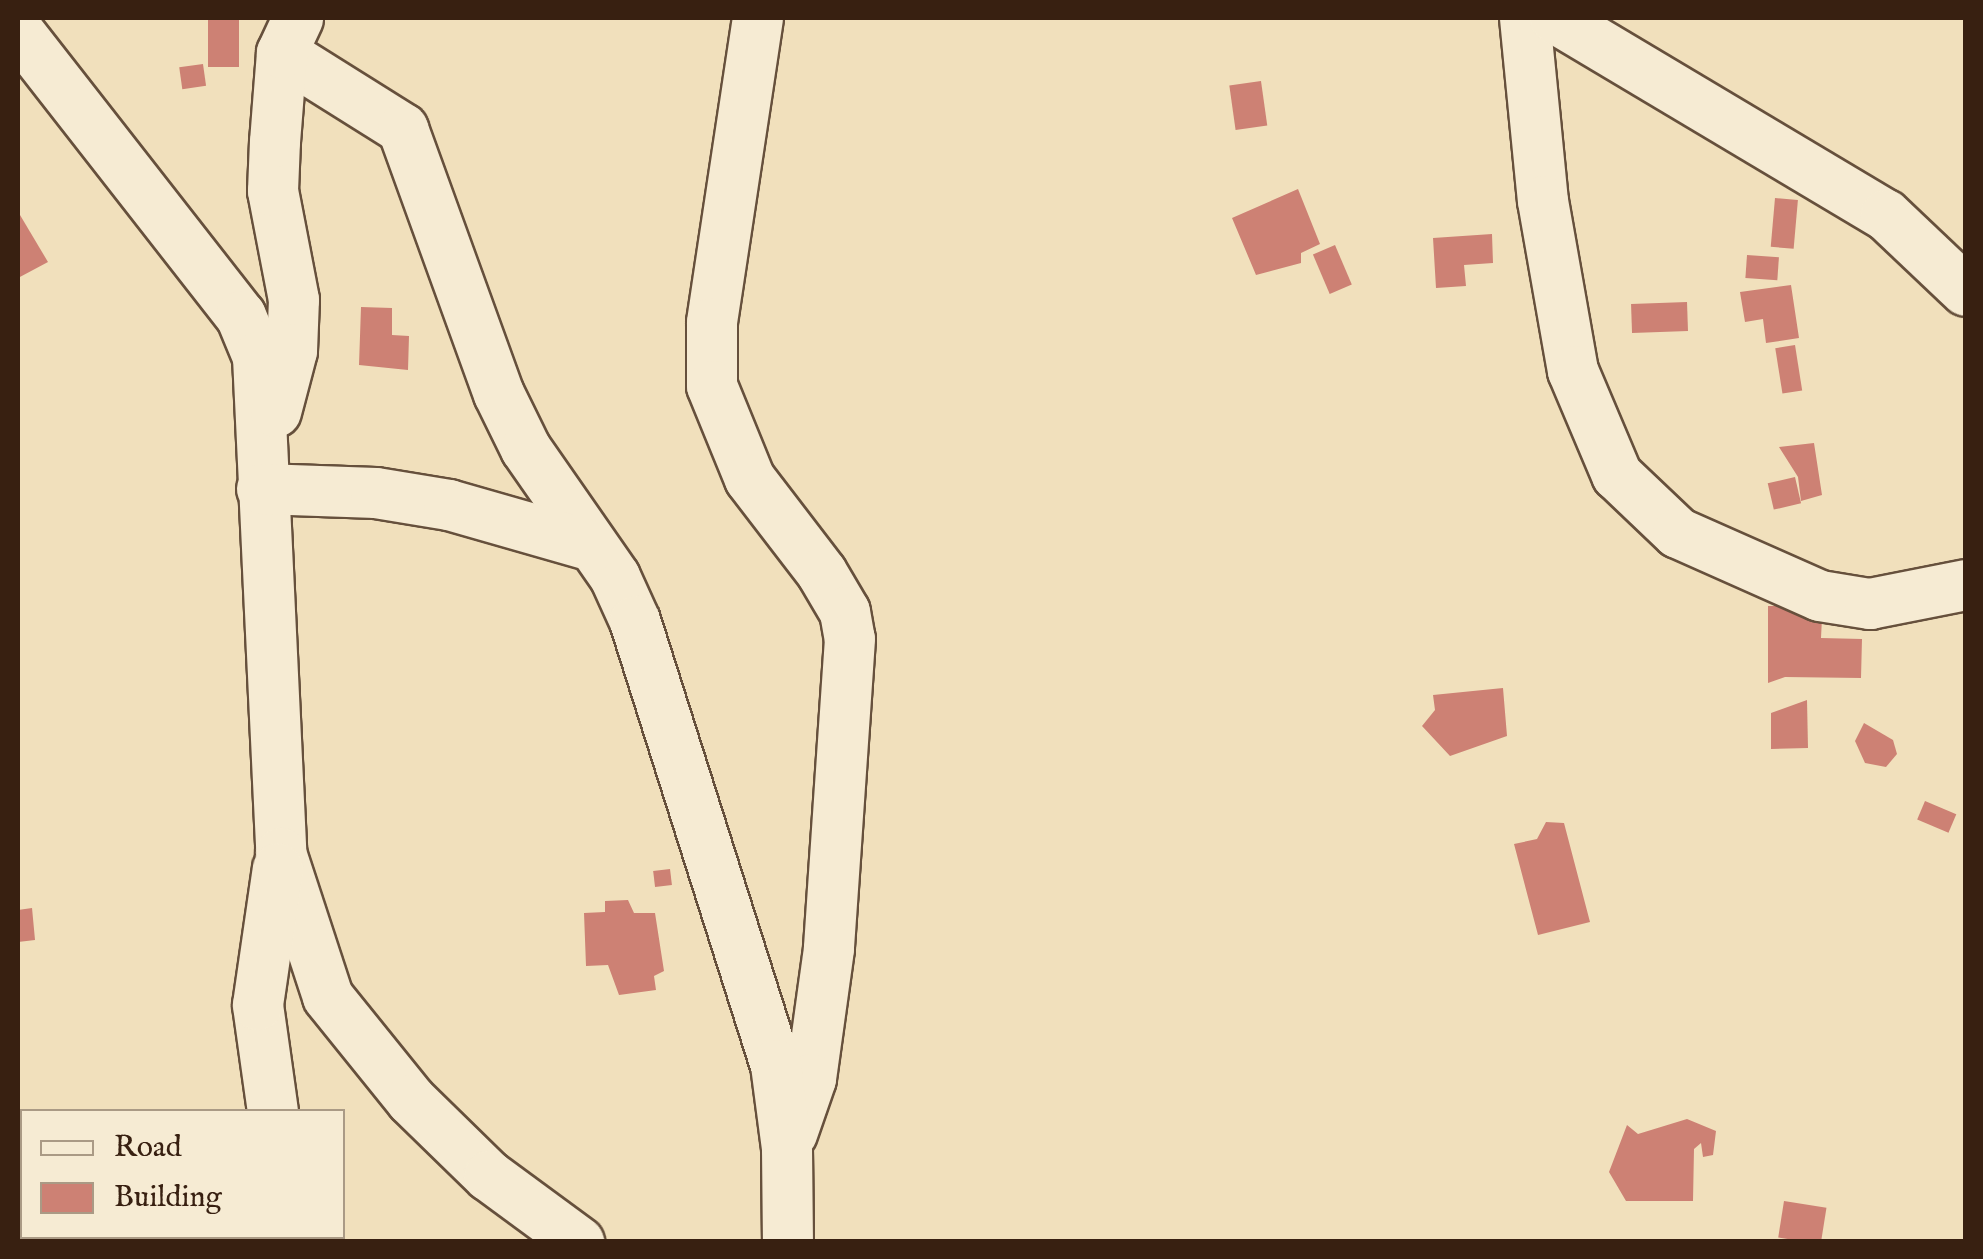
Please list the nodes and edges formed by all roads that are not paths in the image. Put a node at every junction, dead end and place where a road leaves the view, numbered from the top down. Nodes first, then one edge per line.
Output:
1 (758, 18) edge
2 (1525, 18) edge
3 (1555, 18) edge
4 (18, 31) edge
5 (290, 35) edge
6 (1966, 291) edge
7 (264, 470) junction
8 (592, 546) junction
9 (1966, 584) edge
10 (281, 853) junction
11 (272, 1109) edge
12 (787, 1148) junction
13 (579, 1242) edge
14 (788, 1242) edge

1 - 12 street
2 - 9 street
3 - 6 street
4 - 7 street
5 - 7 street
5 - 8 street
7 - 8 street
7 - 10 street
8 - 12 street
10 - 11 street
10 - 13 street
12 - 14 street

